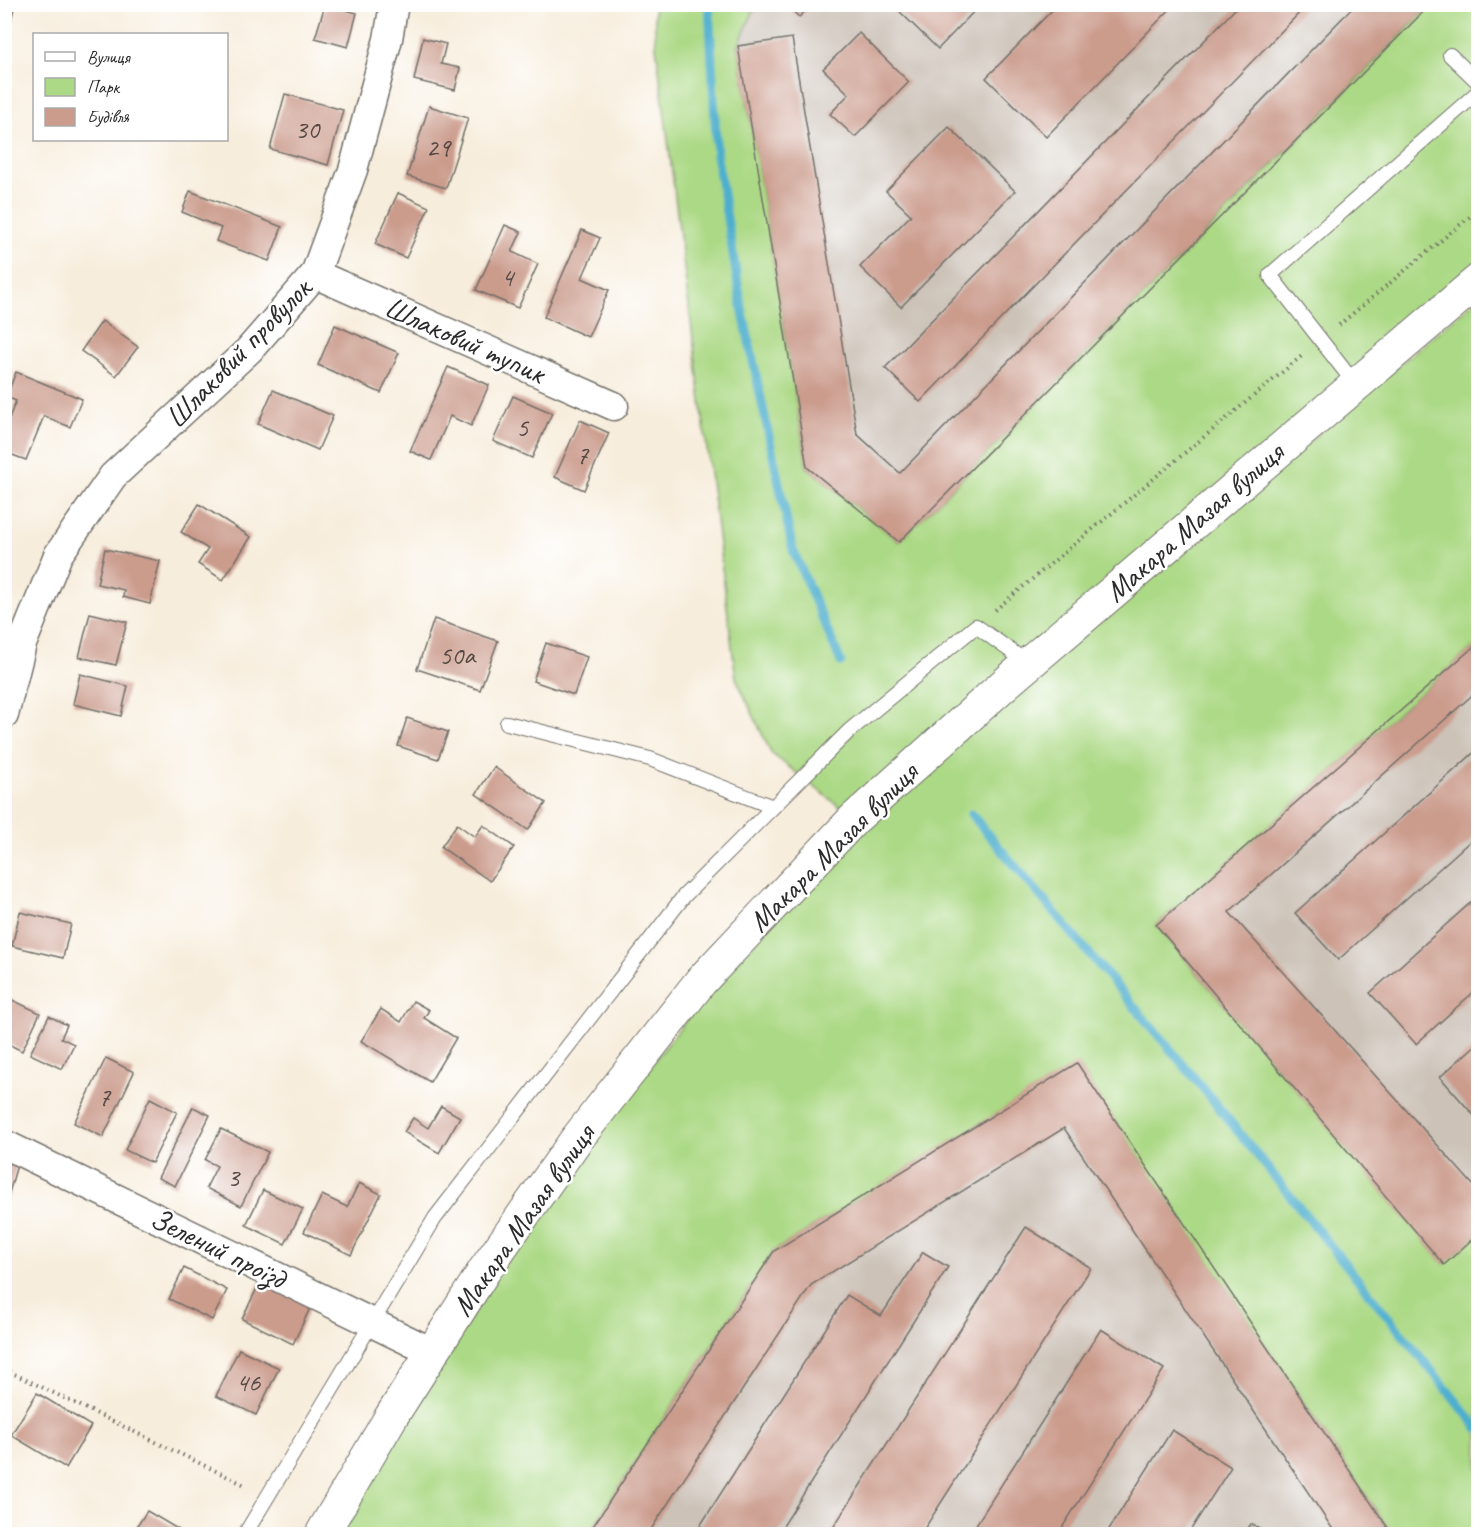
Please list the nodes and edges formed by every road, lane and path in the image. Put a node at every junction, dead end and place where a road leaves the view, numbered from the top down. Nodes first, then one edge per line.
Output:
1 (394, 4) edge
2 (1450, 55) dead end
3 (1479, 82) edge
4 (1479, 92) edge
5 (1479, 210) edge
6 (315, 274) junction
7 (1479, 281) edge
8 (1321, 340) junction
9 (1355, 384) junction
10 (614, 406) dead end
11 (976, 626) junction
12 (1029, 664) junction
13 (4, 715) edge
14 (507, 723) dead end
15 (773, 807) junction
16 (4, 1144) edge
17 (372, 1323) junction
18 (432, 1352) junction
19 (4, 1369) edge
20 (268, 1497) junction
21 (245, 1534) edge
22 (322, 1534) edge

1 - 6 street, Шлаковий провулок
2 - 3 lane
4 - 8 lane
5 - 8 path
6 - 10 street, Шлаковий тупик
6 - 13 street, Шлаковий провулок
7 - 9 main road, Макара Мазая вулиця
8 - 9 lane
8 - 11 path
9 - 12 main road, Макара Мазая вулиця
11 - 12 lane
11 - 15 lane
12 - 18 main road, Макара Мазая вулиця
14 - 15 lane
15 - 17 lane
16 - 17 street, Зелений проїзд
17 - 18 street, Зелений проїзд
17 - 20 lane
18 - 22 main road, Макара Мазая вулиця
19 - 20 path
20 - 21 lane

